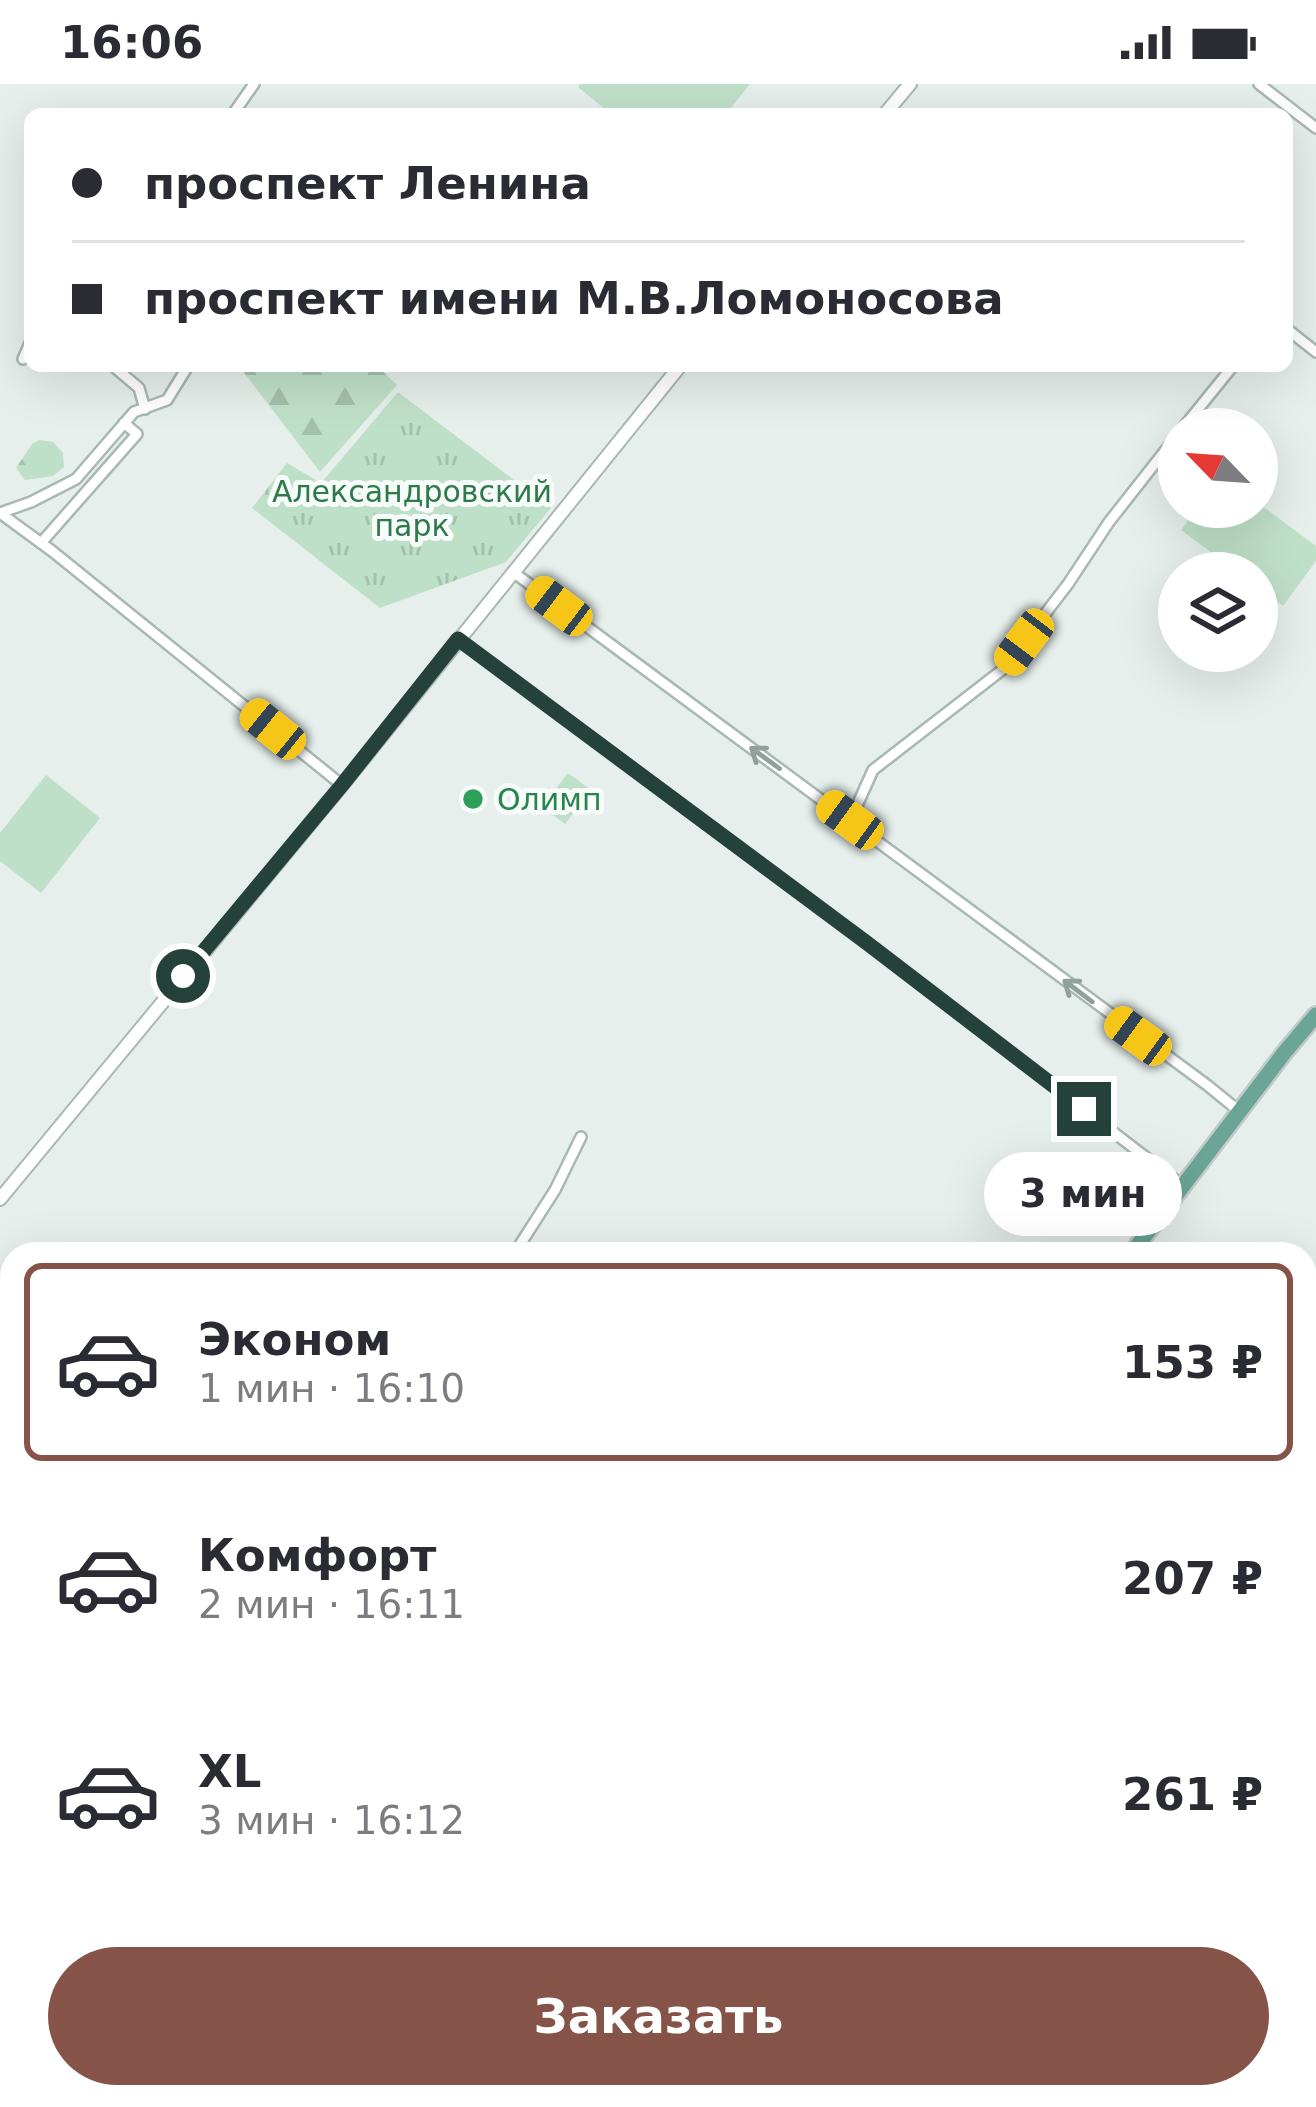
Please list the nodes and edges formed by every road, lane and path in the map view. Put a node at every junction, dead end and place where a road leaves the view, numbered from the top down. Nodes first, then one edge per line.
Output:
1 (910, 84) edge
2 (1259, 84) edge
3 (890, 108) edge
4 (1290, 108) edge
5 (24, 355) edge
6 (22, 359) dead end
7 (119, 372) edge
8 (184, 372) edge
9 (675, 372) edge
10 (1228, 372) edge
11 (1199, 408) edge
12 (145, 410) junction
13 (124, 423) junction
14 (1158, 460) edge
15 (0, 513) edge
16 (41, 543) junction
17 (513, 572) junction
18 (458, 639) junction
19 (342, 785) junction
20 (850, 820) junction
21 (1316, 1015) edge
22 (1238, 1112) junction
23 (581, 1137) dead end
24 (1182, 1185) junction
25 (0, 1199) edge
26 (522, 1242) edge
27 (1140, 1242) edge

1 - 3 street
2 - 4 street
5 - 6 street
7 - 12 street
8 - 12 street
9 - 17 street
10 - 11 street
12 - 13 street
13 - 15 street
13 - 16 street
14 - 20 street
15 - 16 street
16 - 19 street
17 - 18 street
20 -> 17 street
18 - 19 street
18 - 24 street
19 - 25 street
22 -> 20 street
21 - 22 main road
22 - 24 main road
23 - 26 street
24 - 27 main road

